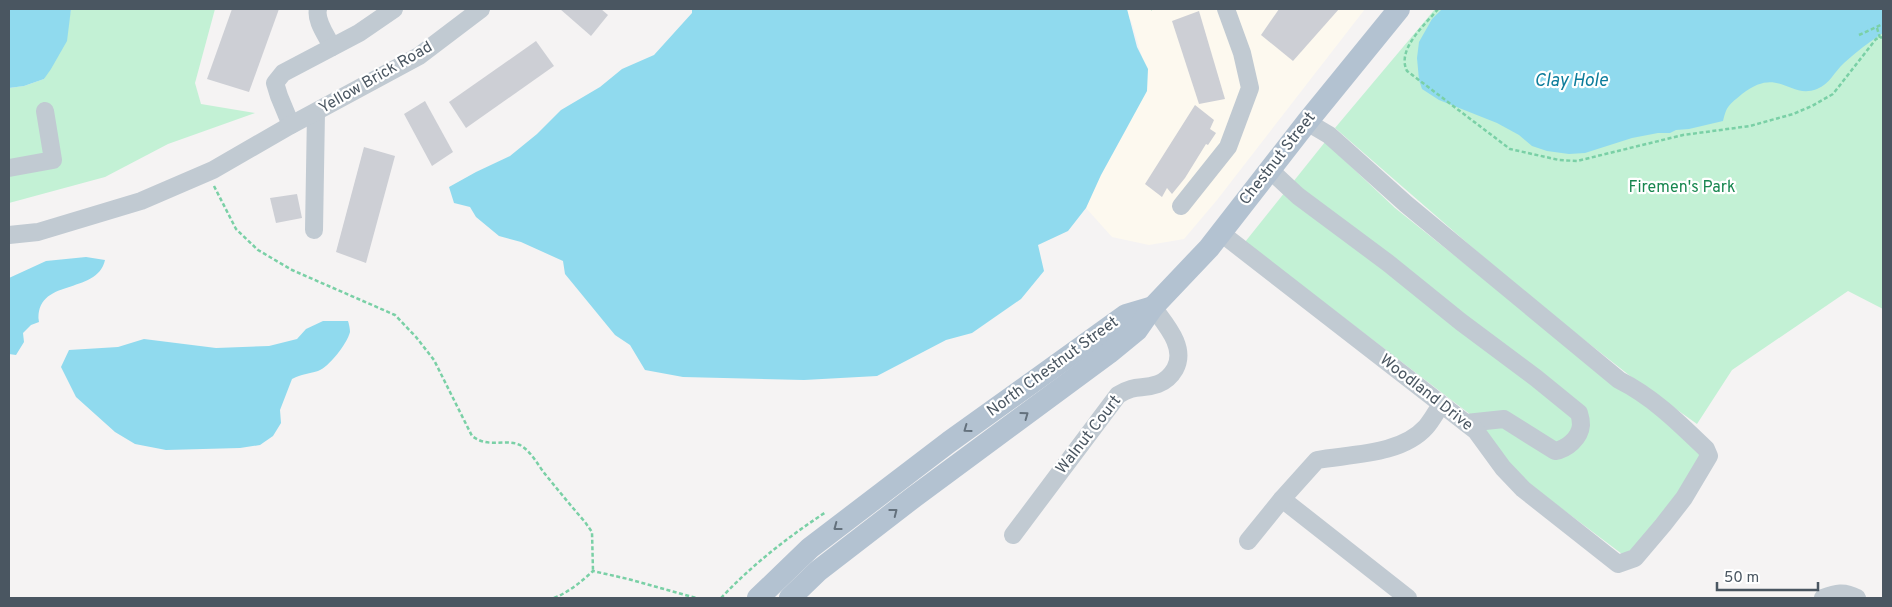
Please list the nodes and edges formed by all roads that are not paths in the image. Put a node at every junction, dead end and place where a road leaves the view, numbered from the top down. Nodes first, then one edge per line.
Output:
1 (318, 9) edge
2 (394, 9) edge
3 (481, 9) edge
4 (1226, 9) edge
5 (1399, 9) edge
6 (373, 15) edge
7 (332, 47) junction
8 (45, 111) dead end
9 (316, 112) junction
10 (1307, 122) junction
11 (291, 125) junction
12 (9, 168) edge
13 (1270, 169) junction
14 (1181, 206) dead end
15 (314, 230) dead end
16 (1221, 233) junction
17 (9, 235) edge
18 (1153, 307) junction
19 (1441, 405) junction
20 (1466, 423) junction
21 (1282, 499) junction
22 (1013, 535) dead end
23 (1248, 541) dead end
24 (758, 598) edge
25 (790, 598) edge
26 (1408, 598) edge
27 (1823, 598) edge
28 (1857, 598) edge

1 - 7 street
2 - 6 street
3 - 9 street, Yellow Brick Road
4 - 14 street
5 - 10 main road, Chestnut Street
6 - 7 street
7 - 11 street
8 - 12 street
9 - 11 street, Yellow Brick Road
9 - 15 street
10 - 13 main road, Chestnut Street
10 - 20 street, Woodland Drive
11 - 17 street, Yellow Brick Road
13 - 16 main road, Chestnut Street
13 - 20 street
16 - 18 main road, Chestnut Street
16 - 19 street, Woodland Drive
18 - 22 street, Walnut Court
18 -> 24 main road, North Chestnut Street
25 -> 18 main road, North Chestnut Street
19 - 20 street, Woodland Drive
19 - 21 street
21 - 23 street
21 - 26 street
27 - 28 street

